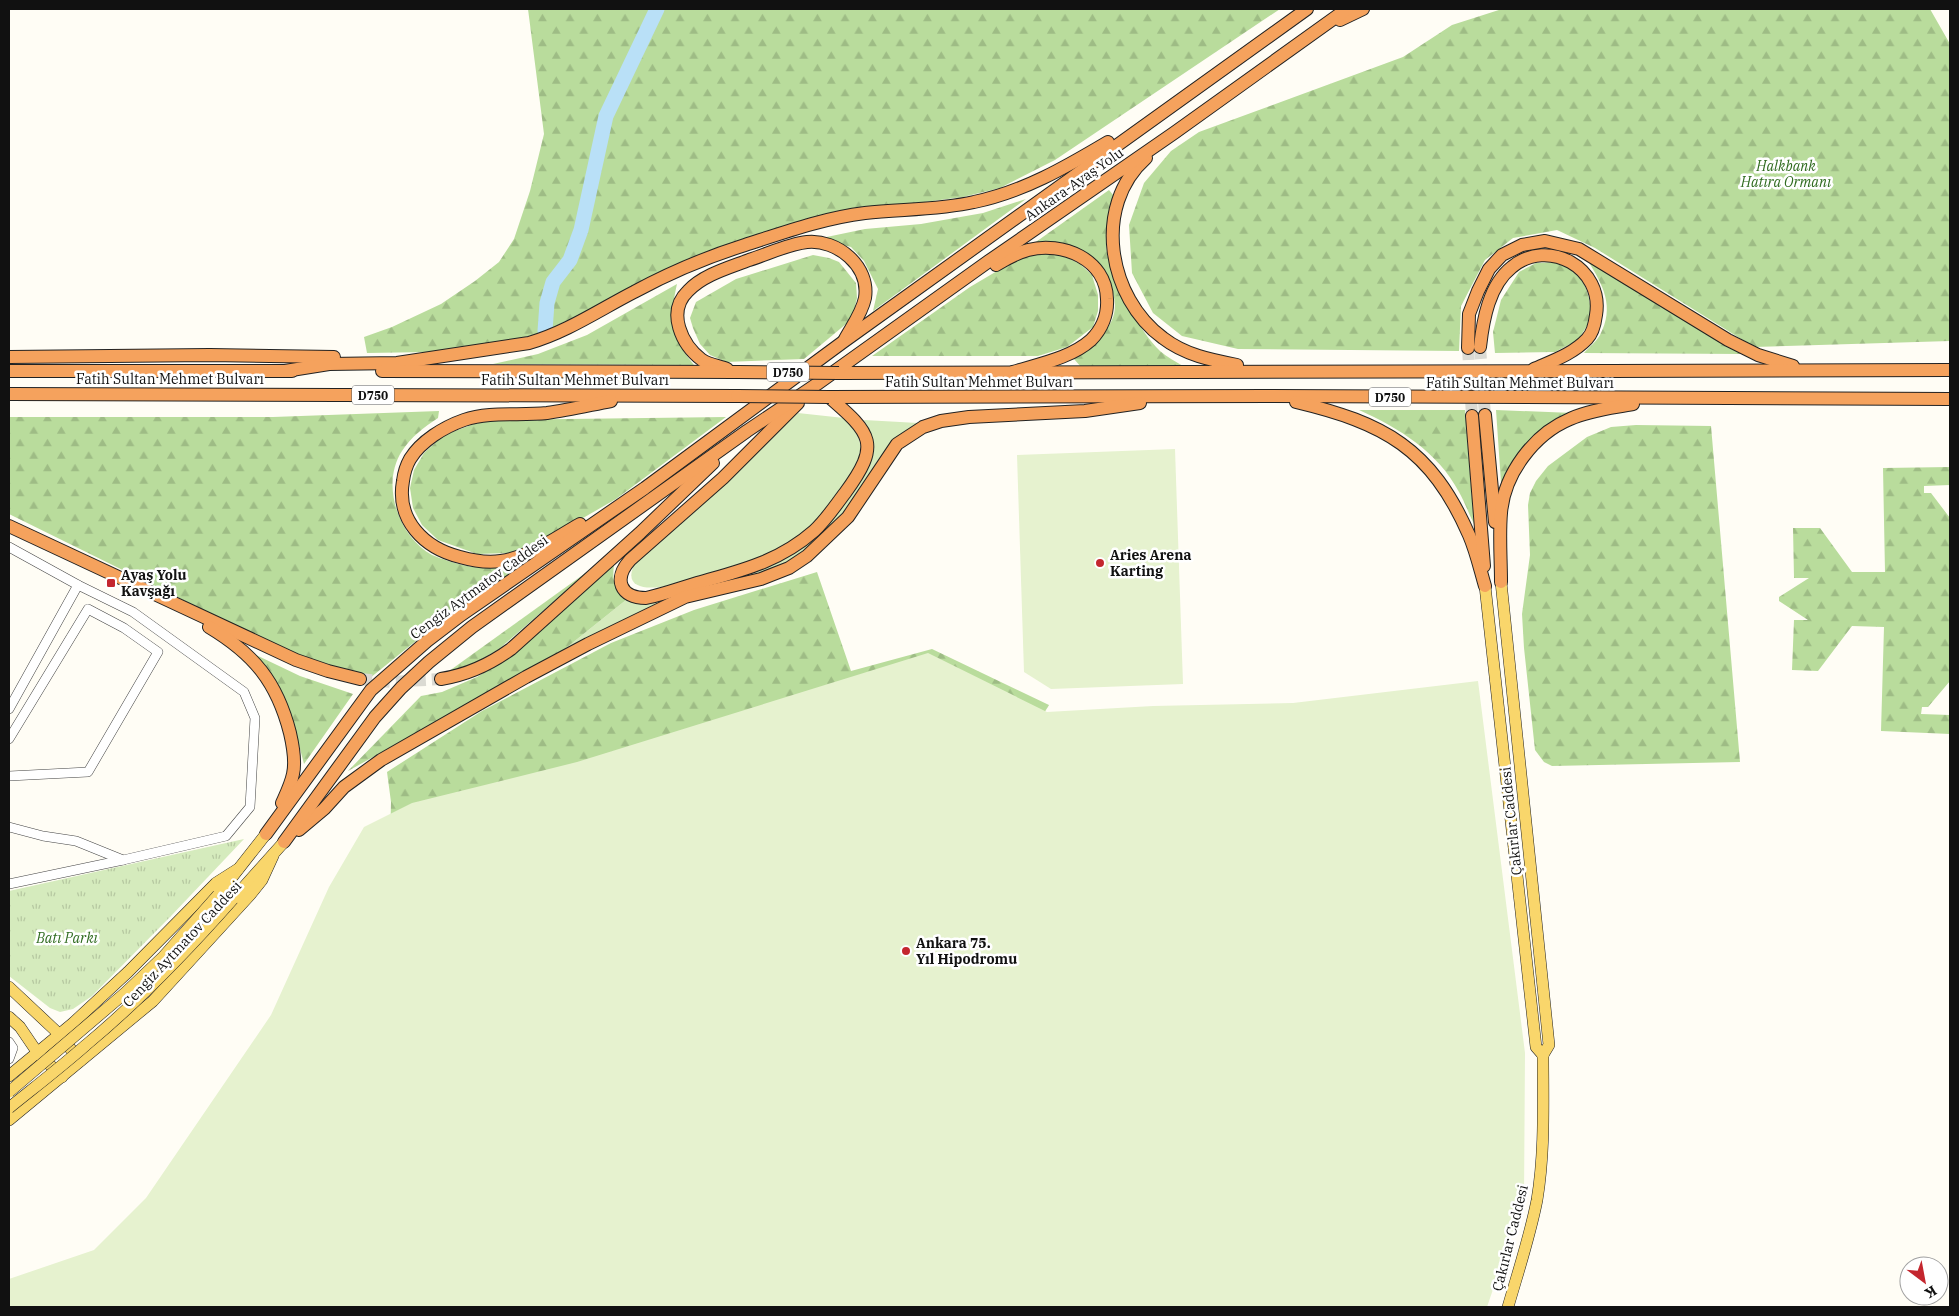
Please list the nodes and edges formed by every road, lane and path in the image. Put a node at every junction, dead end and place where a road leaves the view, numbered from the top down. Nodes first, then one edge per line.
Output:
1 (1307, 9) edge
2 (1347, 9) edge
3 (1363, 9) edge
4 (1308, 35) junction
5 (1181, 98) junction
6 (1174, 133) junction
7 (844, 342) junction
8 (9, 357) edge
9 (432, 358) junction
10 (1264, 370) junction
11 (1805, 370) junction
12 (1950, 370) edge
13 (9, 371) edge
14 (285, 371) junction
15 (1530, 371) junction
16 (737, 372) junction
17 (1013, 372) junction
18 (788, 383) joint
19 (817, 384) junction
20 (9, 394) edge
21 (644, 395) junction
22 (1184, 396) junction
23 (1274, 396) junction
24 (829, 397) junction
25 (1664, 399) junction
26 (1950, 399) edge
27 (746, 431) junction
28 (646, 488) junction
29 (9, 526) edge
30 (9, 547) edge
31 (1501, 582) junction
32 (78, 585) junction
33 (1485, 586) junction
34 (160, 598) junction
35 (133, 612) junction
36 (124, 628) junction
37 (1509, 657) junction
38 (1493, 659) junction
39 (360, 679) tunnel mouth
40 (441, 679) tunnel mouth
41 (9, 709) edge
42 (9, 740) edge
43 (9, 776) edge
44 (9, 827) edge
45 (266, 834) junction
46 (284, 842) junction
47 (273, 856) junction
48 (122, 860) junction
49 (238, 869) junction
50 (9, 884) edge
51 (9, 988) edge
52 (92, 1006) junction
53 (9, 1016) edge
54 (117, 1032) junction
55 (59, 1034) junction
56 (9, 1042) edge
57 (37, 1052) junction
58 (1543, 1055) junction
59 (9, 1059) edge
60 (81, 1062) junction
61 (9, 1075) edge
62 (62, 1078) junction
63 (9, 1092) edge
64 (32, 1102) junction
65 (9, 1108) edge
66 (9, 1120) edge
67 (1508, 1307) edge

1 - 5 highway, Ankara-Ayaş Yolu
2 - 4 highway, Ankara-Ayaş Yolu
3 - 4 highway
4 - 6 highway, Ankara-Ayaş Yolu
5 - 7 highway, Ankara-Ayaş Yolu
5 - 9 highway
6 - 10 highway
6 - 19 highway, Ankara-Ayaş Yolu
7 - 16 highway
7 - 18 highway, Ankara-Ayaş Yolu
8 - 9 highway
9 - 14 highway
10 - 15 highway, Fatih Sultan Mehmet Bulvarı / D750
10 - 17 highway, Fatih Sultan Mehmet Bulvarı / D750
11 - 12 highway, Fatih Sultan Mehmet Bulvarı / D750
11 - 15 highway, Fatih Sultan Mehmet Bulvarı / D750
11 - 15 highway
13 - 14 highway, Fatih Sultan Mehmet Bulvarı / D750
14 - 16 highway, Fatih Sultan Mehmet Bulvarı / D750
16 - 17 highway, Fatih Sultan Mehmet Bulvarı / D750, bridge
17 - 19 highway
18 - 28 highway, Cengiz Aytmatov Caddesi
19 - 24 highway
19 - 27 highway, Cengiz Aytmatov Caddesi
20 - 21 highway, Fatih Sultan Mehmet Bulvarı / D750
21 - 24 highway, Fatih Sultan Mehmet Bulvarı / D750, bridge
21 - 28 highway
22 - 23 highway, Fatih Sultan Mehmet Bulvarı / D750
22 - 24 highway, Fatih Sultan Mehmet Bulvarı / D750
22 - 46 highway
23 - 25 highway, Fatih Sultan Mehmet Bulvarı / D750
23 - 33 highway
25 - 26 highway, Fatih Sultan Mehmet Bulvarı / D750
25 - 31 highway
27 - 40 highway
27 - 46 highway, Cengiz Aytmatov Caddesi
28 - 45 highway, Cengiz Aytmatov Caddesi
29 - 34 highway
30 - 32 street
31 - 33 highway
31 - 37 main road, Çakırlar Caddesi
32 - 35 street
32 - 41 street
33 - 38 main road, Çakırlar Caddesi
34 - 39 highway
34 - 45 highway
35 - 36 street
35 - 48 street
36 - 42 street
36 - 43 street
37 - 38 main road
37 - 58 main road, Çakırlar Caddesi
38 - 58 main road, Çakırlar Caddesi
44 - 48 street
45 - 49 main road, Cengiz Aytmatov Caddesi
46 - 47 main road, Cengiz Aytmatov Caddesi
47 - 54 main road, Cengiz Aytmatov Caddesi
47 - 65 main road, Cengiz Aytmatov Caddesi, bridge
48 - 50 street
49 - 52 main road, Cengiz Aytmatov Caddesi
49 - 63 main road, Cengiz Aytmatov Caddesi, bridge
51 - 55 main road
52 - 54 main road
52 - 55 main road, Cengiz Aytmatov Caddesi
53 - 57 main road
54 - 60 main road, Cengiz Aytmatov Caddesi
55 - 57 main road, Cengiz Aytmatov Caddesi
55 - 60 main road
56 - 59 street
57 - 61 main road, Cengiz Aytmatov Caddesi
57 - 62 main road
58 - 67 main road, Çakırlar Caddesi
60 - 62 main road, Cengiz Aytmatov Caddesi
61 - 64 main road
62 - 64 main road, Cengiz Aytmatov Caddesi
64 - 66 main road, Cengiz Aytmatov Caddesi

